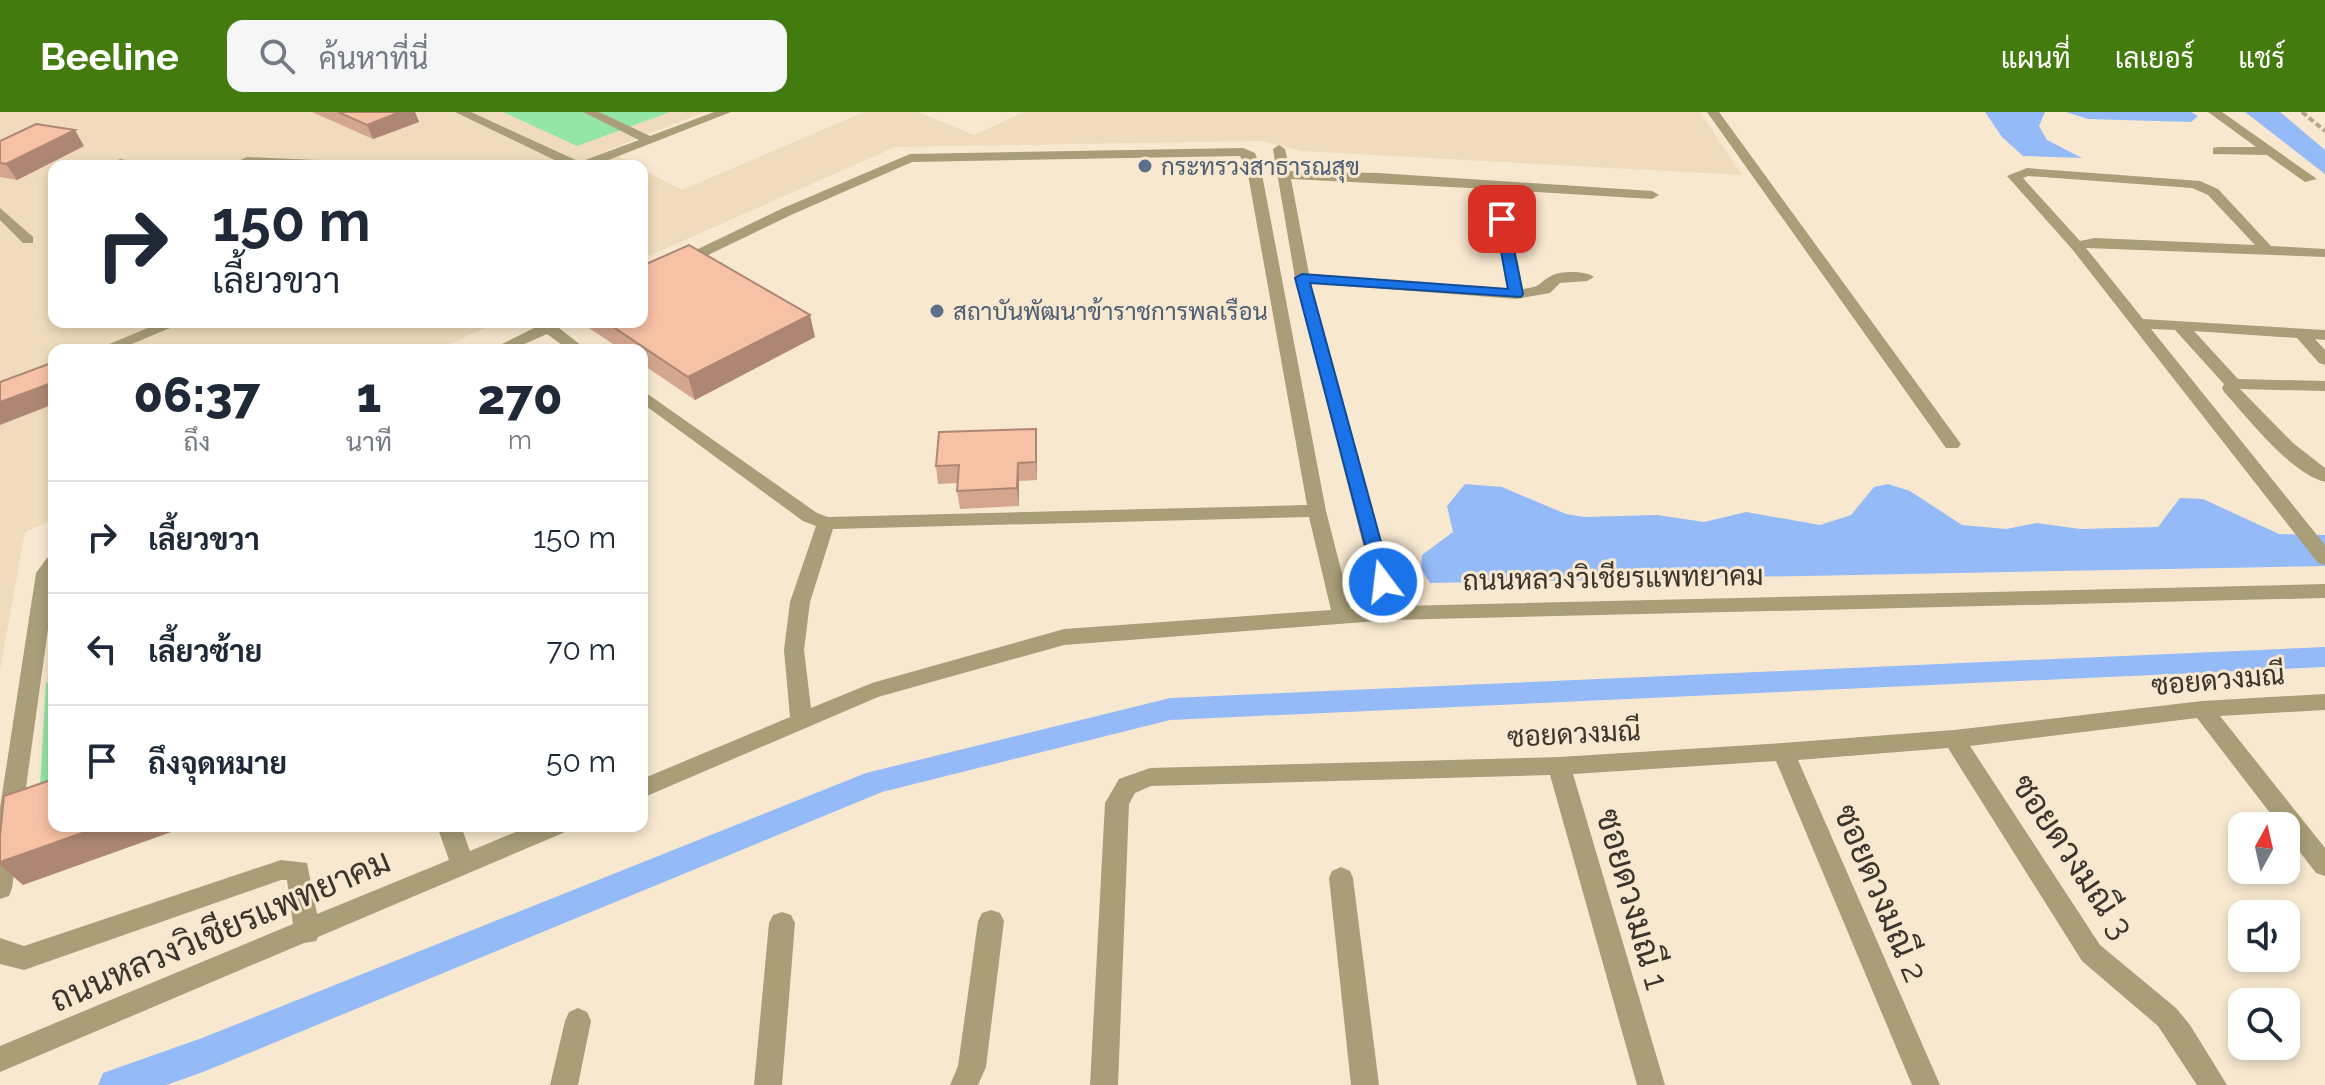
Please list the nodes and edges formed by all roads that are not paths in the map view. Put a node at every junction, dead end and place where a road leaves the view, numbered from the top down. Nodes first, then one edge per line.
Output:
1 (461, 112) edge
2 (616, 112) edge
3 (725, 112) edge
4 (1713, 112) edge
5 (2214, 112) edge
6 (594, 115) edge
7 (649, 140) junction
8 (1279, 149) dead end
9 (2218, 151) dead end
10 (2270, 151) junction
11 (566, 160) edge
12 (595, 160) edge
13 (1286, 175) junction
14 (2310, 179) dead end
15 (1495, 185) junction
16 (1652, 195) dead end
17 (0, 212) edge
18 (28, 240) dead end
19 (2077, 246) junction
20 (2267, 250) junction
21 (2325, 253) edge
22 (1587, 277) dead end
23 (1302, 278) junction
24 (648, 279) edge
25 (1516, 294) junction
26 (2138, 323) junction
27 (2180, 326) junction
28 (160, 328) edge
29 (547, 328) edge
30 (557, 328) edge
31 (2302, 334) junction
32 (2325, 335) edge
33 (119, 344) edge
34 (511, 344) edge
35 (573, 344) edge
36 (2325, 360) edge
37 (2233, 384) junction
38 (2325, 386) edge
39 (648, 399) edge
40 (1952, 444) dead end
41 (2325, 476) edge
42 (1317, 511) junction
43 (826, 523) junction
44 (2325, 558) edge
45 (48, 570) edge
46 (2325, 591) edge
47 (1391, 613) junction
48 (1343, 616) junction
49 (2325, 702) edge
50 (2202, 709) junction
51 (801, 720) junction
52 (1954, 739) junction
53 (1783, 752) junction
54 (1559, 766) junction
55 (648, 786) edge
56 (451, 832) edge
57 (541, 832) edge
58 (463, 865) junction
59 (2325, 866) edge
60 (1341, 878) dead end
61 (0, 888) edge
62 (991, 921) dead end
63 (782, 923) dead end
64 (307, 933) junction
65 (0, 949) edge
66 (578, 1021) dead end
67 (0, 1059) edge
68 (1920, 1073) edge
69 (564, 1085) edge
70 (768, 1085) edge
71 (964, 1085) edge
72 (1104, 1085) edge
73 (1365, 1085) edge
74 (1651, 1085) edge
75 (2213, 1085) edge

1 - 11 street
2 - 6 street
3 - 7 street
4 - 40 street
5 - 10 street
6 - 7 street
7 - 12 street
8 - 13 street
9 - 10 street
10 - 14 street
13 - 15 street
13 - 23 street
15 - 16 street
15 - 25 street
17 - 18 street
19 - 20 street
19 - 20 street
19 - 26 street
20 - 21 street
22 - 25 street
23 - 25 street
23 - 47 street
24 - 42 street
26 - 27 street
26 - 44 street
27 - 31 street
27 - 37 street
28 - 33 street
29 - 34 street
30 - 35 street
31 - 32 street
31 - 36 street
37 - 38 street
37 - 41 street
39 - 43 street
42 - 43 street
42 - 48 street
43 - 51 street
45 - 61 street
46 - 47 street, ถนนหลวงวิเชียรแพทยาคม
47 - 48 street, ถนนหลวงวิเชียรแพทยาคม
48 - 51 street, ถนนหลวงวิเชียรแพทยาคม
49 - 50 street, ซอยดวงมณี
50 - 52 street, ซอยดวงมณี
50 - 59 street
51 - 55 street, ถนนหลวงวิเชียรแพทยาคม
52 - 53 street, ซอยดวงมณี
52 - 75 street, ซอยดวงมณี 3
53 - 54 street, ซอยดวงมณี
53 - 68 street, ซอยดวงมณี 2
54 - 72 street, ซอยดวงมณี
54 - 74 street, ซอยดวงมณี 1
56 - 58 street
57 - 58 street, ถนนหลวงวิเชียรแพทยาคม
58 - 64 street, ถนนหลวงวิเชียรแพทยาคม
60 - 73 street
62 - 71 street
63 - 70 street
64 - 65 street
64 - 67 street, ถนนหลวงวิเชียรแพทยาคม
66 - 69 street

